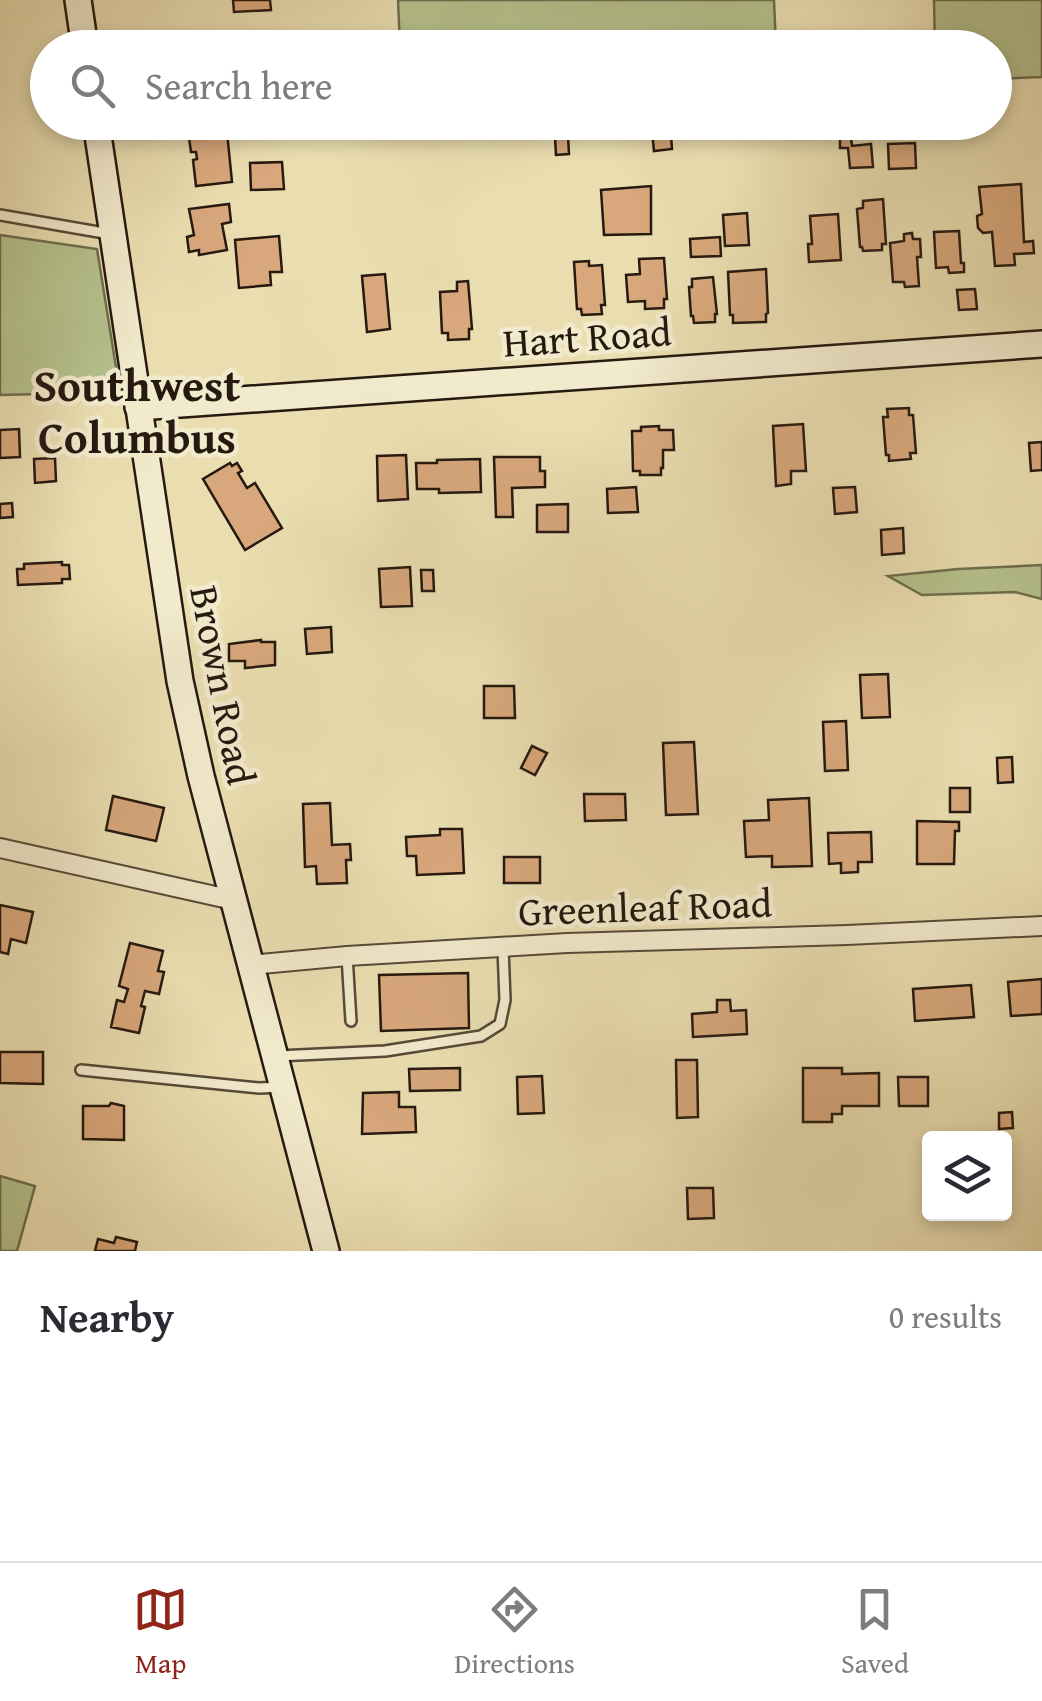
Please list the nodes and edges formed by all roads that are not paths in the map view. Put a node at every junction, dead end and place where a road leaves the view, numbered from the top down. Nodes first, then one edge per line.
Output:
1 (78, 0) edge
2 (82, 30) edge
3 (99, 140) edge
4 (0, 215) edge
5 (113, 234) junction
6 (1042, 344) edge
7 (138, 407) junction
8 (0, 848) edge
9 (232, 900) junction
10 (1042, 926) edge
11 (503, 946) junction
12 (347, 956) junction
13 (250, 965) junction
14 (351, 1021) dead end
15 (274, 1056) junction
16 (81, 1070) dead end
17 (282, 1086) junction
18 (326, 1251) edge

1 - 2 main road
3 - 5 main road, Brown Road
4 - 5 lane
5 - 7 main road, Brown Road
6 - 7 main road, Hart Road
7 - 9 main road, Brown Road
8 - 9 street
9 - 13 main road, Brown Road
10 - 11 street, Greenleaf Road
11 - 12 street, Greenleaf Road
11 - 15 lane
12 - 13 street, Greenleaf Road
12 - 14 lane
13 - 15 main road, Brown Road
15 - 17 main road, Brown Road
16 - 17 lane
17 - 18 main road, Brown Road

